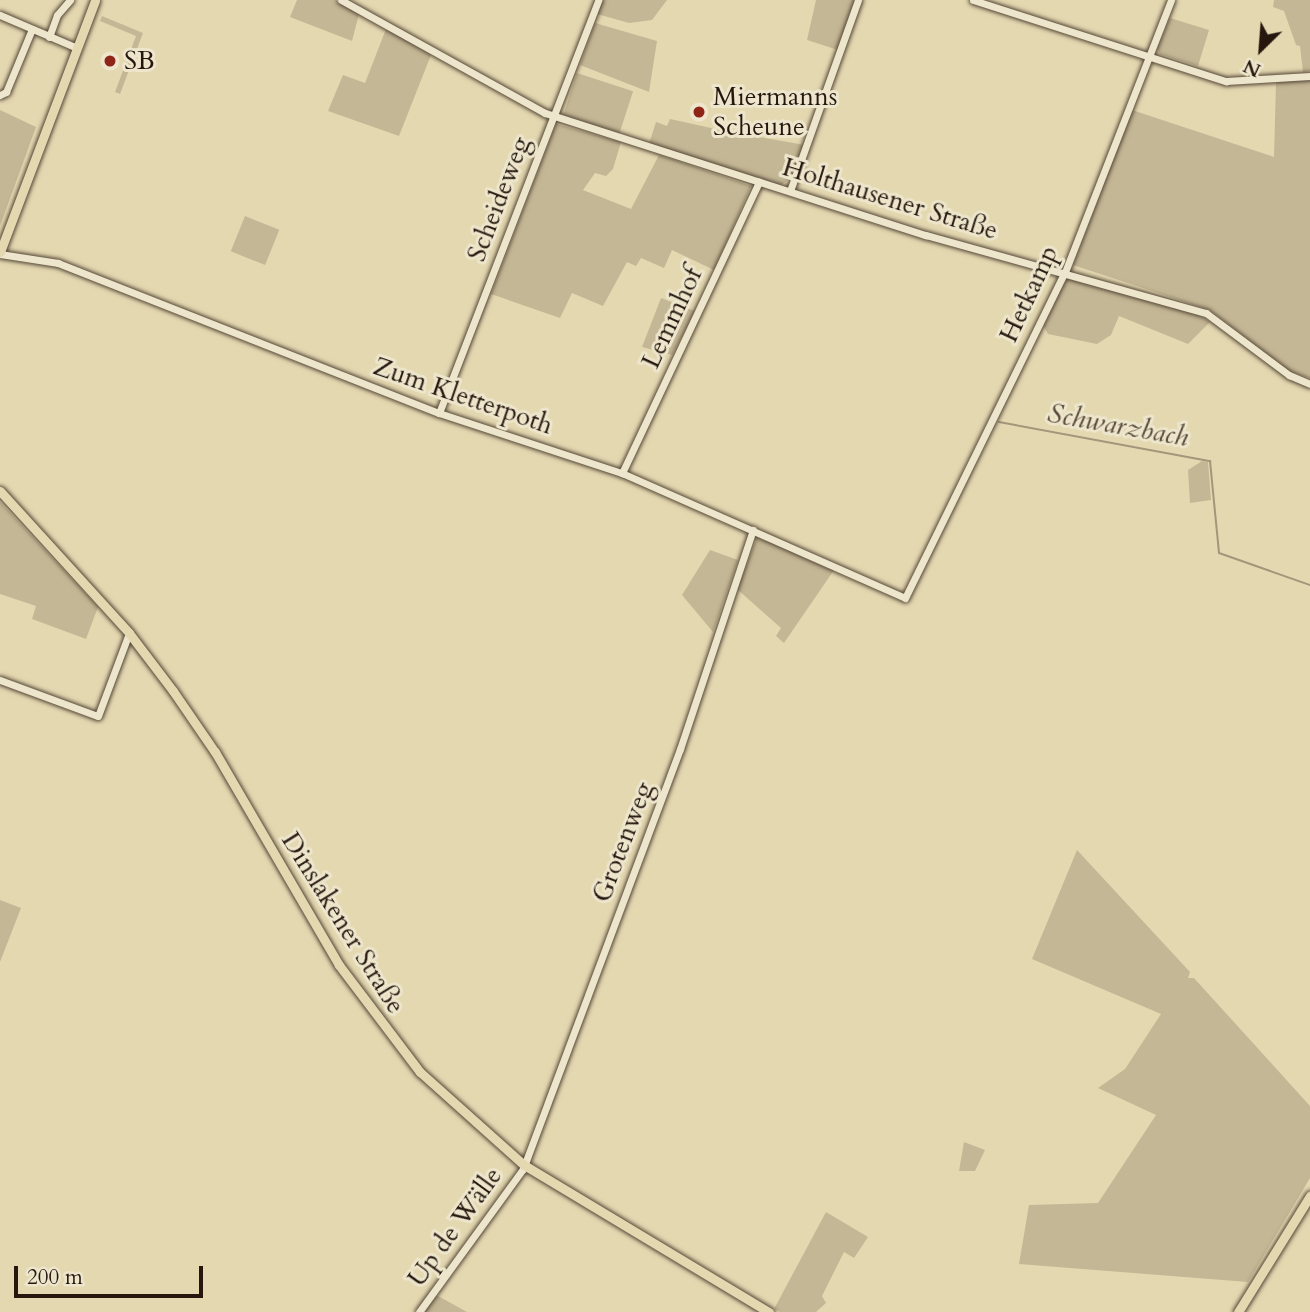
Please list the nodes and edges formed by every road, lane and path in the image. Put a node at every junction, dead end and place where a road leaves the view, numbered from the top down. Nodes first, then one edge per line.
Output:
1 (70, 0) edge
2 (95, 0) edge
3 (341, 0) edge
4 (598, 0) edge
5 (859, 0) edge
6 (973, 0) edge
7 (1171, 0) edge
8 (0, 15) edge
9 (32, 29) junction
10 (49, 37) junction
11 (77, 48) junction
12 (1149, 57) junction
13 (1310, 76) edge
14 (0, 95) edge
15 (554, 116) junction
16 (760, 182) junction
17 (790, 191) junction
18 (0, 253) edge
19 (1065, 272) junction
20 (1310, 384) edge
21 (439, 413) junction
22 (622, 473) junction
23 (0, 491) edge
24 (752, 530) junction
25 (905, 598) joint
26 (130, 633) junction
27 (0, 680) edge
28 (524, 1165) junction
29 (1310, 1196) edge
30 (755, 1308) edge
31 (419, 1312) edge
32 (769, 1312) edge
33 (1238, 1312) edge

1 - 10 street
2 - 11 main road
3 - 15 street, Holthausener Straße
4 - 15 street, Scheideweg
5 - 17 street
6 - 12 street
7 - 12 street, Hetkamp
8 - 9 street
9 - 10 street
9 - 14 street
10 - 11 street
11 - 18 main road
12 - 13 street
12 - 19 street, Hetkamp
15 - 16 street, Holthausener Straße
15 - 21 street, Scheideweg
16 - 17 street, Holthausener Straße
16 - 22 street, Lemmhof
17 - 19 street, Holthausener Straße
18 - 21 street, Zum Kletterpoth
19 - 20 street, Holthausener Straße
19 - 25 street, Hetkamp
21 - 22 street, Zum Kletterpoth
22 - 24 street, Zum Kletterpoth
23 - 26 main road, Dinslakener Straße
24 - 25 street, Zum Kletterpoth
24 - 28 street, Grotenweg
26 - 27 street
26 - 28 main road, Dinslakener Straße
28 - 30 main road, Dinslakener Straße
28 - 31 street, Up de Wälle
29 - 33 main road
30 - 32 main road, Dinslakener Straße

